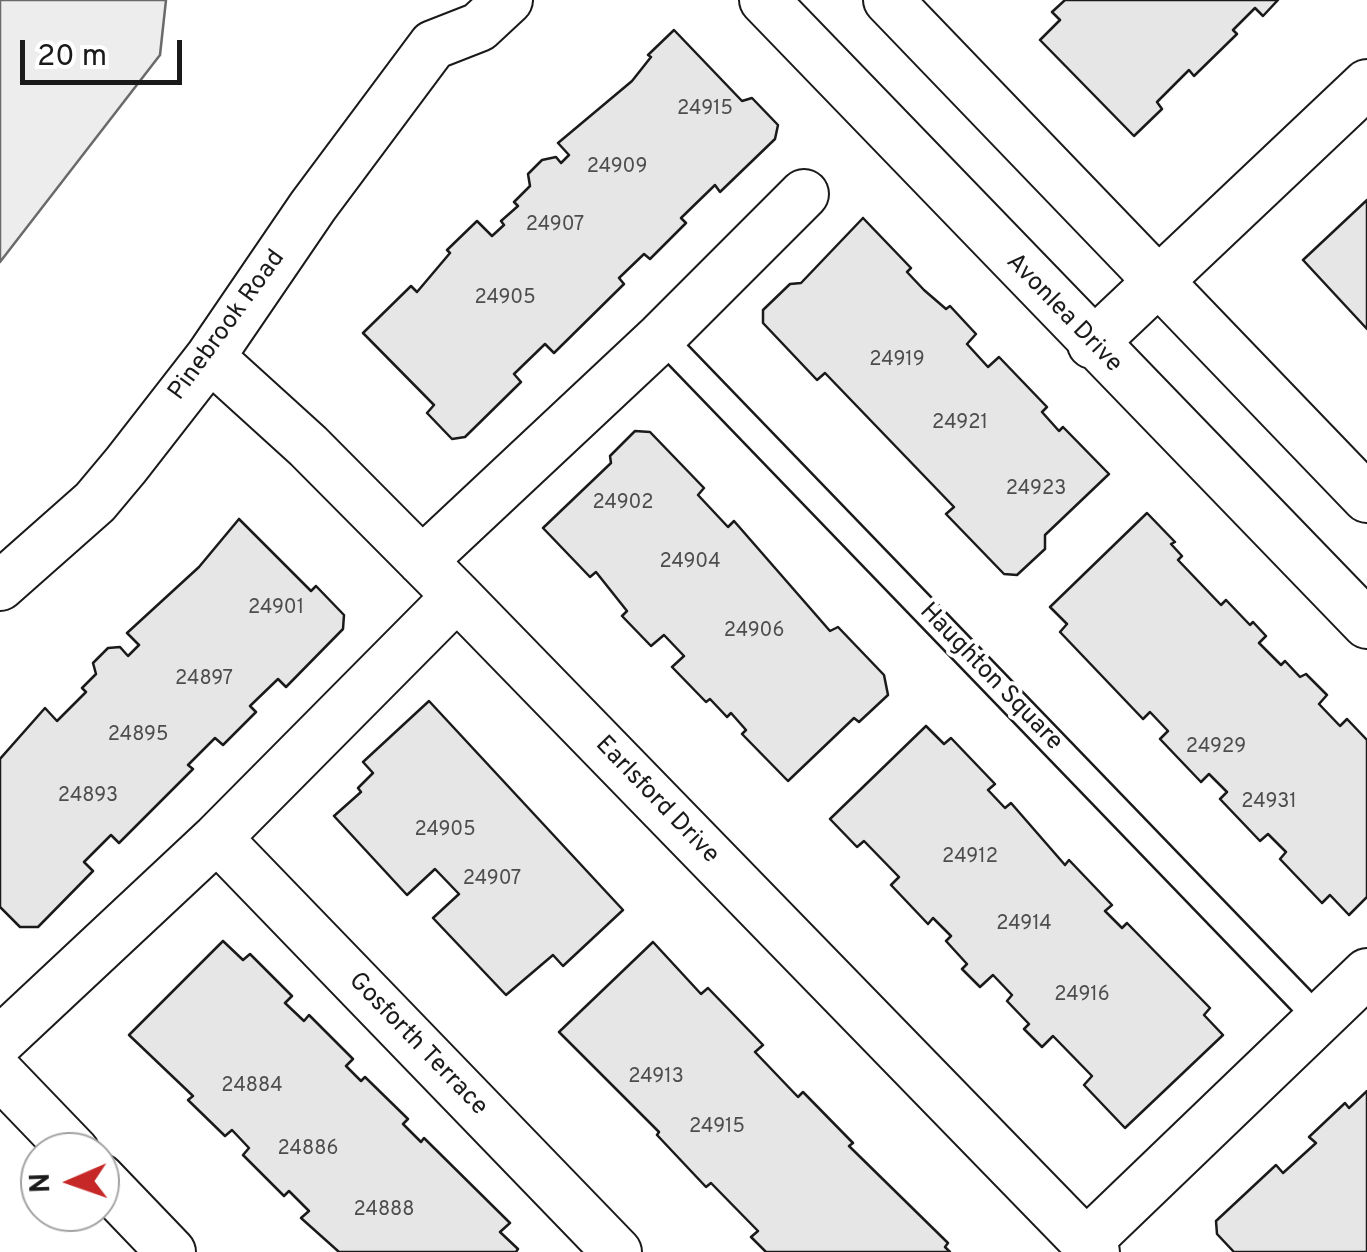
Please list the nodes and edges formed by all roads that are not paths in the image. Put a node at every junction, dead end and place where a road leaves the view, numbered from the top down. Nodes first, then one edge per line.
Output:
1 (508, 0) edge
2 (764, 0) edge
3 (888, 0) edge
4 (434, 22) edge
5 (1367, 84) edge
6 (804, 194) dead end
7 (1158, 284) junction
8 (661, 338) junction
9 (1092, 344) junction
10 (210, 358) junction
11 (1367, 498) edge
12 (422, 561) junction
13 (0, 586) edge
14 (456, 596) junction
15 (1367, 624) edge
16 (217, 838) junction
17 (1367, 973) edge
18 (1320, 1018) junction
19 (0, 1041) edge
20 (0, 1074) edge
21 (56, 1132) edge
22 (120, 1199) edge
23 (1091, 1248) edge
24 (171, 1252) edge
25 (617, 1252) edge

1 - 4 street, Pinebrook Road
2 - 9 street, Avonlea Drive
3 - 7 street
4 - 10 street, Pinebrook Road
5 - 7 street
6 - 8 street
7 - 9 street
7 - 11 street
8 - 12 street
8 - 18 lane, Haughton Square
9 - 15 street, Avonlea Drive
10 - 12 street, Earlsford Drive
10 - 13 street, Pinebrook Road
12 - 14 street, Earlsford Drive
14 - 16 street
14 - 23 street, Earlsford Drive
16 - 19 street
16 - 25 street, Gosforth Terrace
17 - 18 street
18 - 23 street
20 - 21 street
22 - 24 street

